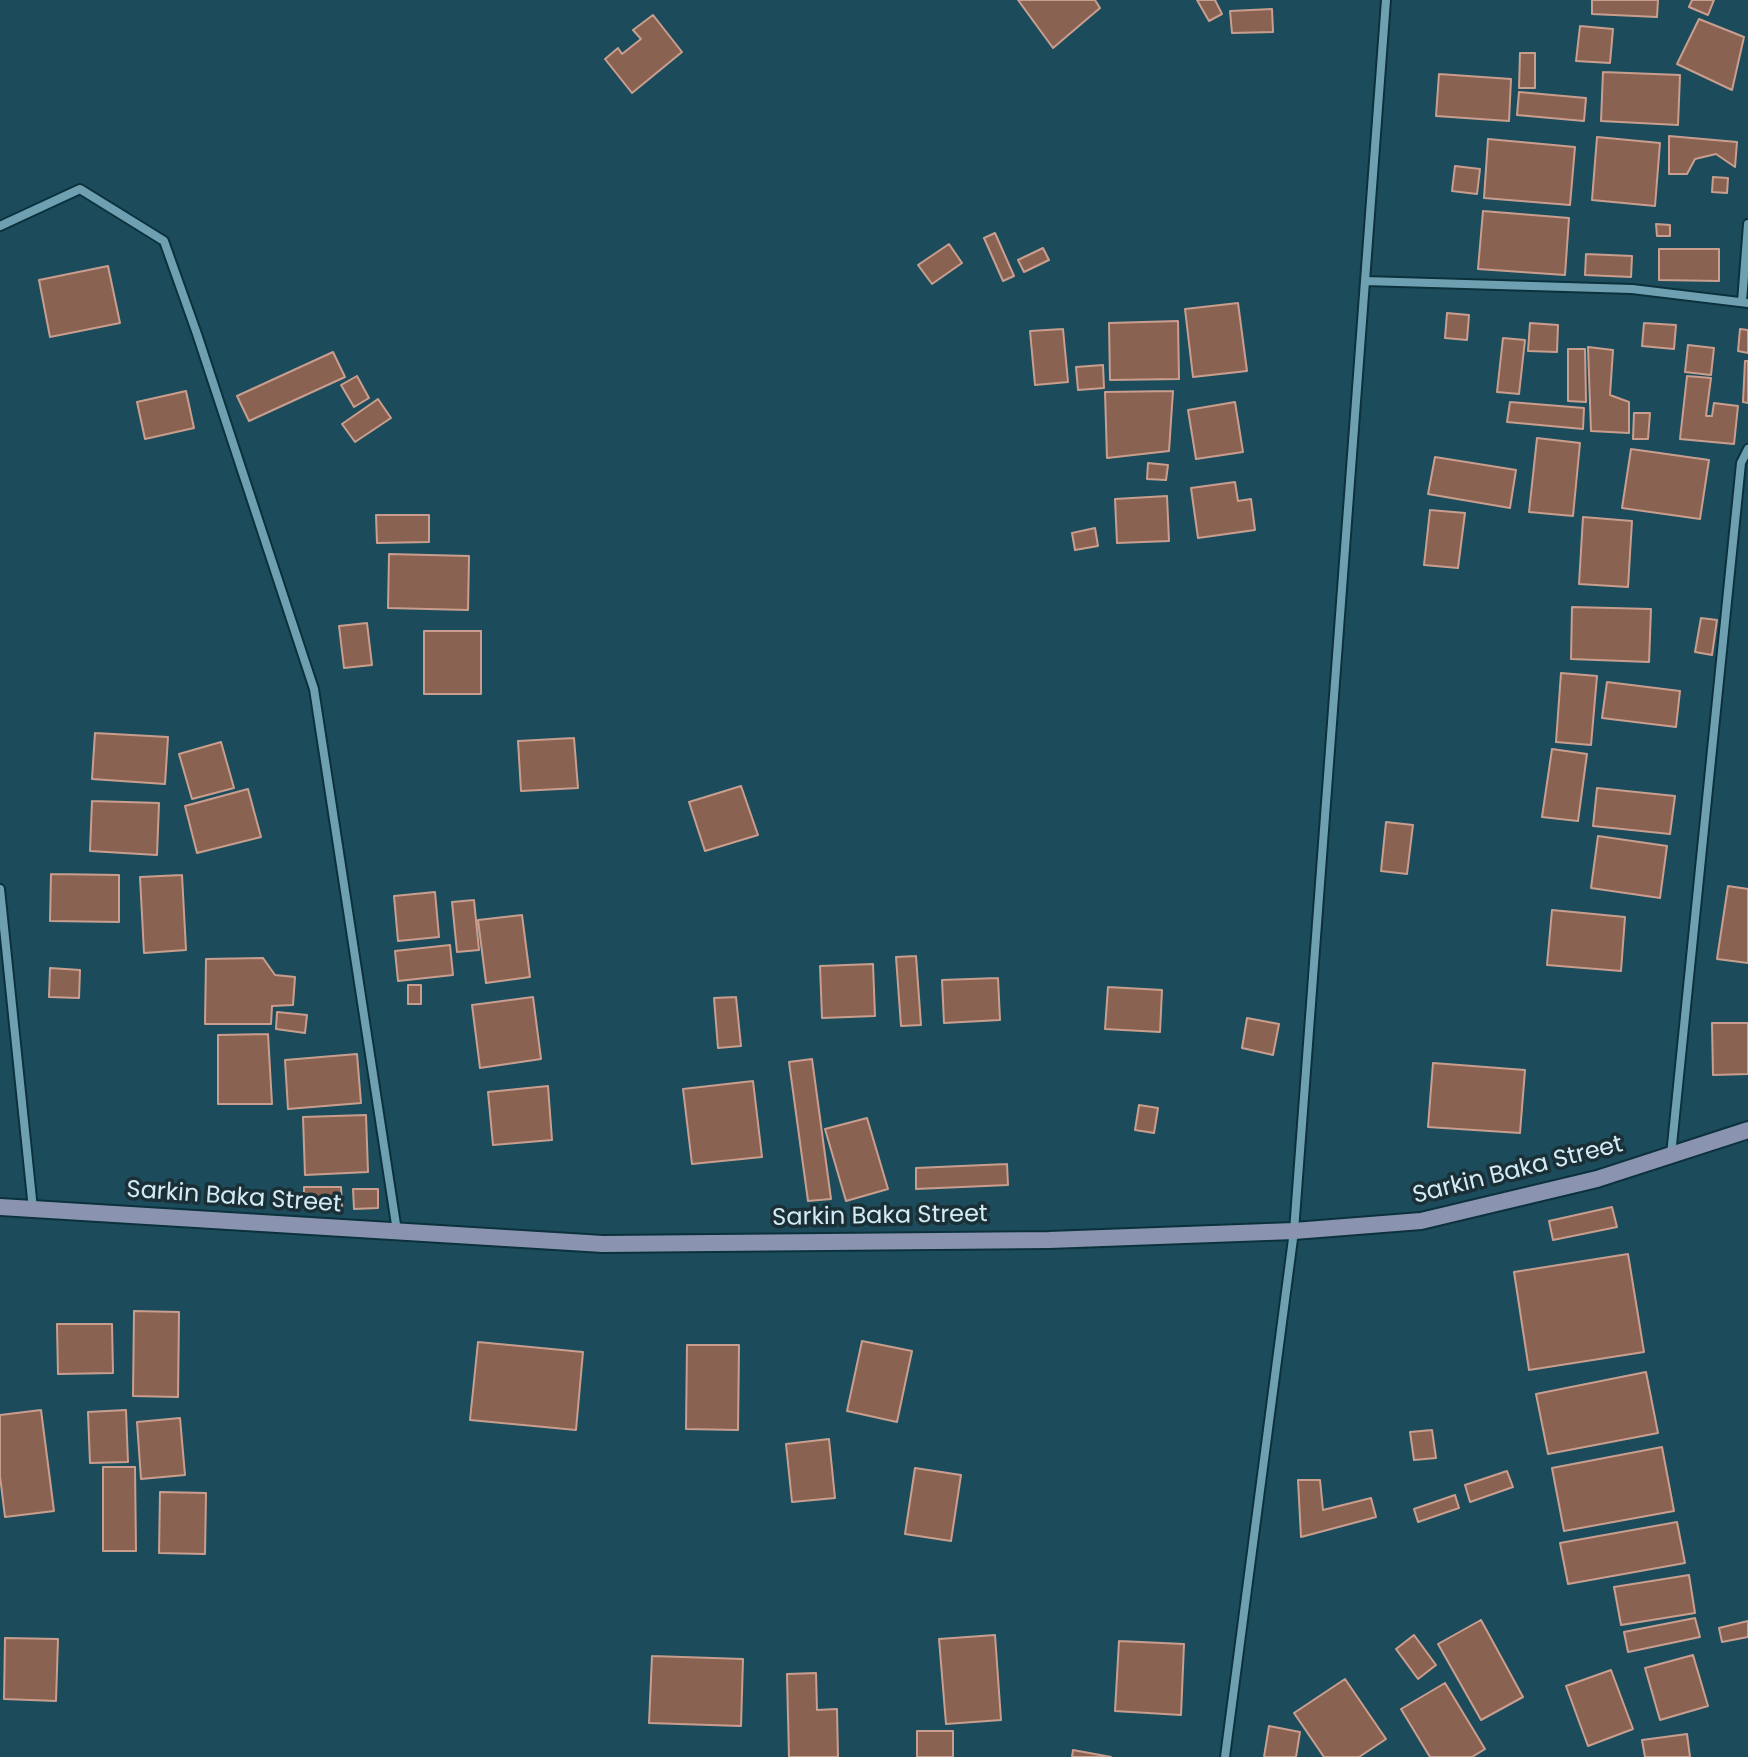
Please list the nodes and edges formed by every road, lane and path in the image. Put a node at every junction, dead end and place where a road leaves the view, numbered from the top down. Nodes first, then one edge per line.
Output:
1 (1386, 0) edge
2 (1748, 224) edge
3 (0, 226) edge
4 (1365, 281) junction
5 (1745, 303) edge
6 (1748, 449) edge
7 (0, 889) edge
8 (1748, 1130) edge
9 (1670, 1155) junction
10 (0, 1207) edge
11 (33, 1209) junction
12 (1294, 1231) junction
13 (397, 1232) junction
14 (1225, 1757) edge

1 - 4 street
2 - 5 street
3 - 13 street
4 - 5 street
4 - 12 street
6 - 9 street
7 - 11 street
8 - 9 street, Sarkin Baka Street
9 - 12 street, Sarkin Baka Street
10 - 11 street, Sarkin Baka Street
11 - 13 street, Sarkin Baka Street
12 - 13 street, Sarkin Baka Street
12 - 14 street

